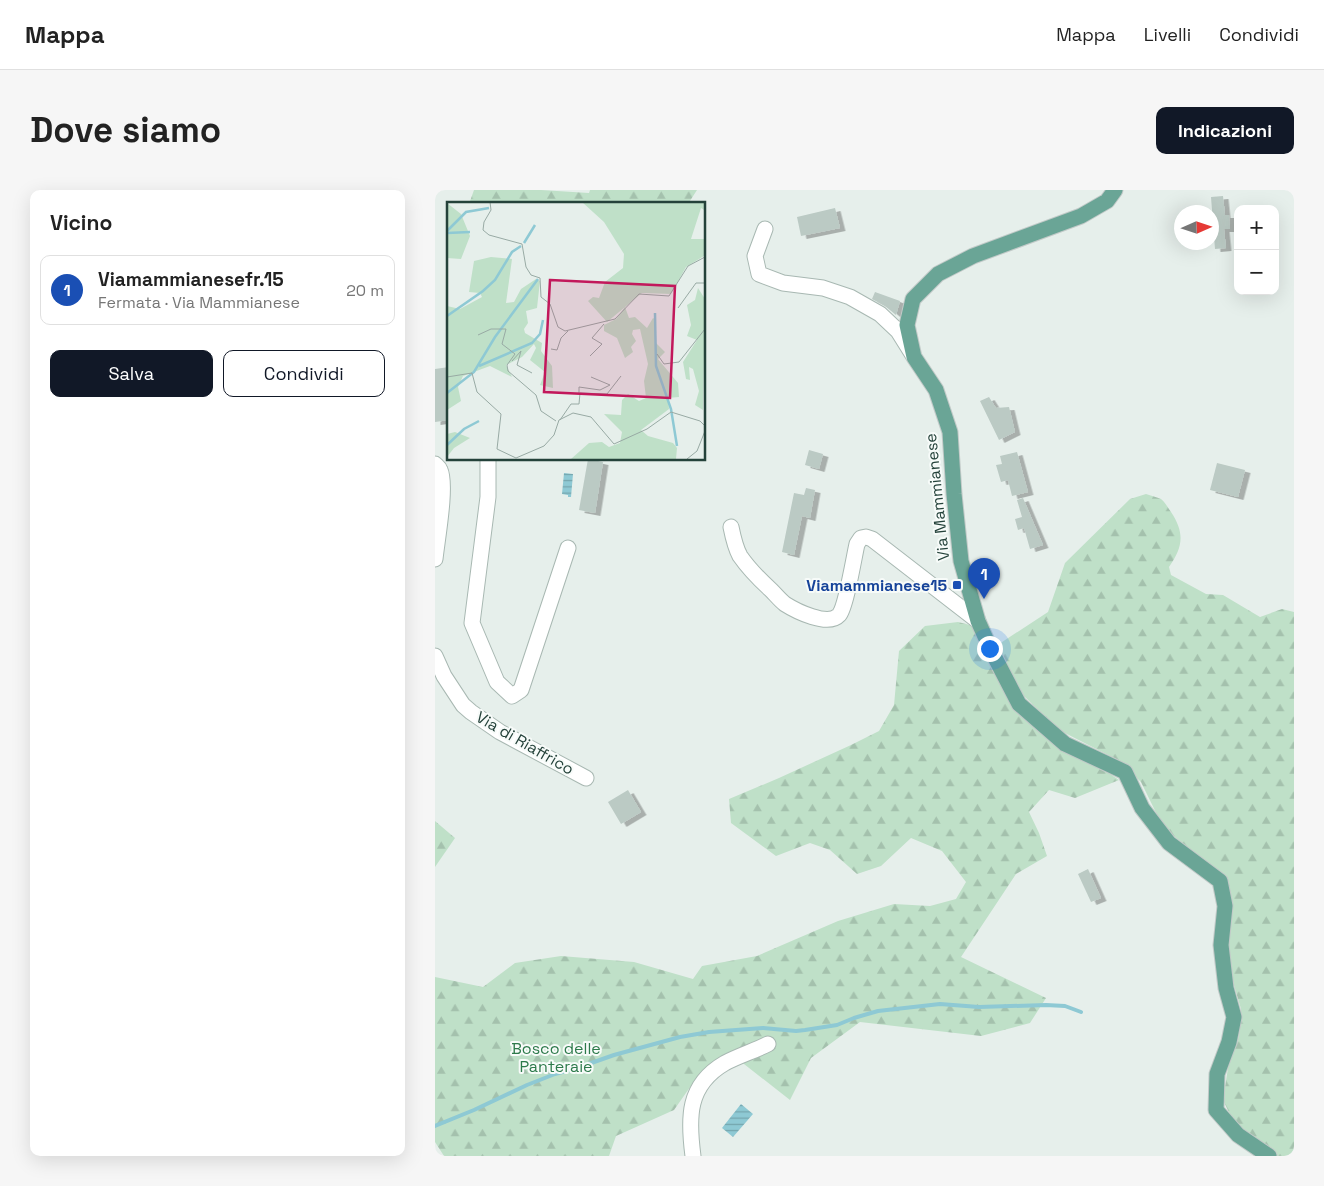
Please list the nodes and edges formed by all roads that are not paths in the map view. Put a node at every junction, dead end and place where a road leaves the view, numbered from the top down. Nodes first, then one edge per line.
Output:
1 (1115, 190) edge
2 (765, 229) dead end
3 (914, 357) junction
4 (447, 459) edge
5 (488, 460) edge
6 (435, 464) edge
7 (731, 527) dead end
8 (567, 548) dead end
9 (435, 559) edge
10 (978, 622) junction
11 (435, 656) edge
12 (586, 778) dead end
13 (768, 1044) dead end
14 (693, 1156) edge
15 (1269, 1156) edge

1 - 3 main road, Via Mammianese
2 - 3 street
3 - 10 main road, Via Mammianese
4 - 6 street
5 - 8 street
6 - 9 street
7 - 10 street
10 - 15 main road, Via Mammianese
11 - 12 street, Via di Riaffrico
13 - 14 street

